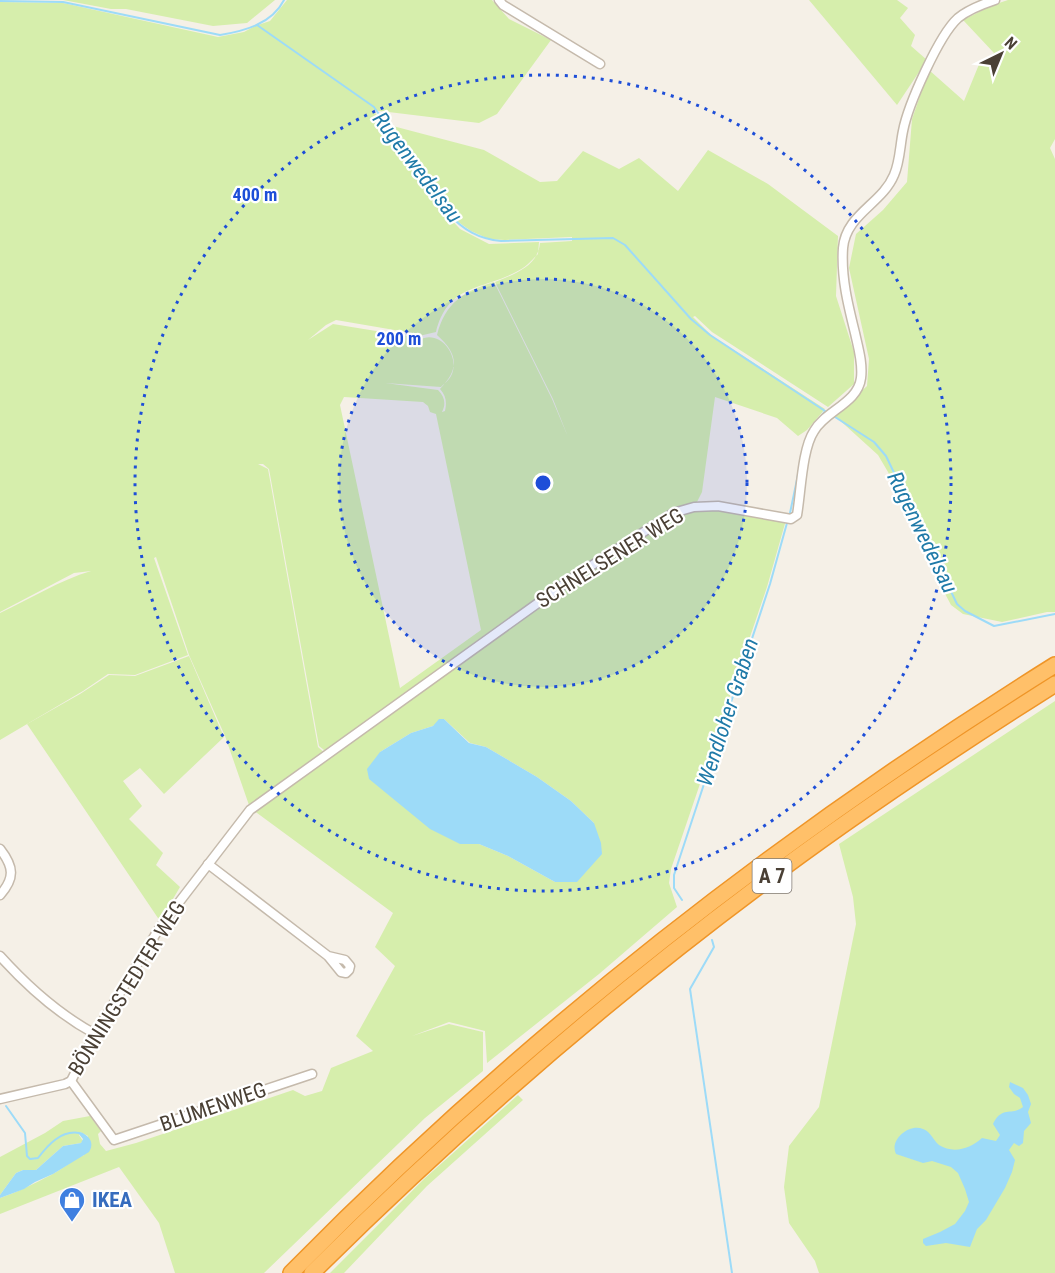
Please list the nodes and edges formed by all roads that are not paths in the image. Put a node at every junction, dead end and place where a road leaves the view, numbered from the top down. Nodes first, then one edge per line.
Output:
1 (499, 0) edge
2 (995, 0) edge
3 (600, 64) dead end
4 (1055, 665) edge
5 (1055, 684) edge
6 (250, 810) joint
7 (0, 849) edge
8 (208, 864) junction
9 (0, 895) edge
10 (0, 956) edge
11 (328, 956) dead end
12 (95, 1035) junction
13 (312, 1074) dead end
14 (70, 1081) junction
15 (0, 1099) edge
16 (291, 1273) edge
17 (312, 1273) edge

1 - 3 street
2 - 6 street, SCHNELSENER WEG
4 - 16 highway, A 7
5 - 17 highway, A 7
6 - 8 street, BÖNNINGSTEDTER WEG
7 - 9 street
8 - 11 street
8 - 12 street, BÖNNINGSTEDTER WEG
10 - 12 street
12 - 14 street, BÖNNINGSTEDTER WEG
13 - 14 street, BLUMENWEG
14 - 15 street, BÖNNINGSTEDTER WEG

